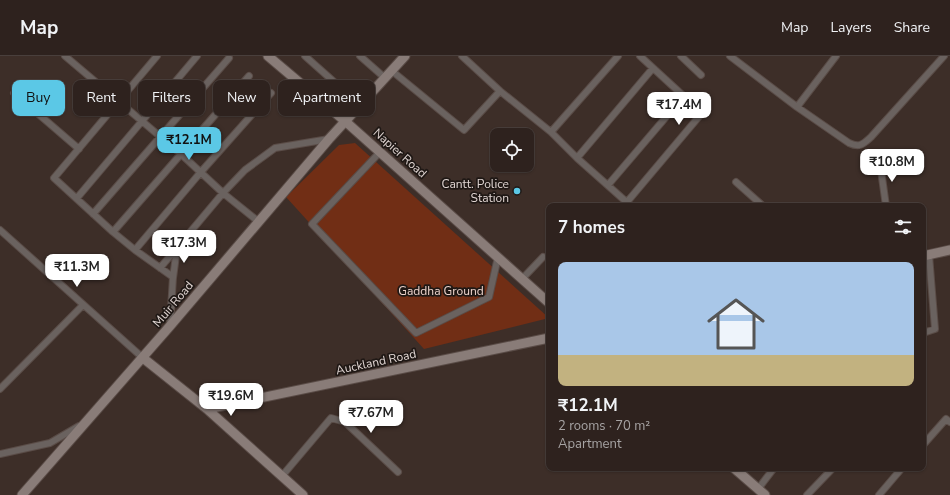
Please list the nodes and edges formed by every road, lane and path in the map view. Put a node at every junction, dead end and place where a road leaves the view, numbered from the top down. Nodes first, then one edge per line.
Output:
1 (65, 56) edge
2 (158, 56) edge
3 (197, 56) edge
4 (268, 56) edge
5 (305, 56) edge
6 (360, 56) edge
7 (405, 56) edge
8 (462, 56) edge
9 (618, 56) edge
10 (640, 56) edge
11 (681, 56) edge
12 (730, 56) edge
13 (835, 56) edge
14 (944, 56) edge
15 (229, 58) dead end
16 (653, 68) junction
17 (388, 74) junction
18 (701, 75) dead end
19 (249, 76) dead end
20 (93, 80) edge
21 (332, 80) edge
22 (375, 88) edge
23 (130, 89) edge
24 (500, 91) junction
25 (271, 93) dead end
26 (684, 96) junction
27 (797, 107) junction
28 (130, 112) edge
29 (41, 116) edge
30 (107, 116) edge
31 (350, 116) edge
32 (141, 121) junction
33 (345, 121) junction
34 (550, 132) junction
35 (161, 137) junction
36 (329, 139) junction
37 (79, 149) junction
38 (380, 152) junction
39 (182, 155) junction
40 (577, 158) junction
41 (880, 163) dead end
42 (200, 173) junction
43 (736, 182) dead end
44 (608, 185) junction
45 (223, 193) junction
46 (77, 198) junction
47 (628, 203) edge
48 (630, 203) edge
49 (760, 203) edge
50 (886, 203) edge
51 (93, 214) junction
52 (259, 222) junction
53 (0, 230) edge
54 (113, 232) junction
55 (178, 247) junction
56 (135, 250) junction
57 (950, 250) edge
58 (926, 256) edge
59 (498, 257) junction
60 (543, 257) dead end
61 (160, 268) junction
62 (173, 278) junction
63 (522, 279) junction
64 (546, 300) edge
65 (83, 305) junction
66 (170, 326) junction
67 (926, 332) edge
68 (546, 339) edge
69 (143, 358) junction
70 (0, 389) edge
71 (207, 409) junction
72 (86, 422) junction
73 (950, 422) edge
74 (926, 441) edge
75 (0, 454) edge
76 (737, 471) edge
77 (772, 471) edge
78 (830, 471) edge
79 (899, 471) edge
80 (398, 472) dead end
81 (282, 476) junction
82 (758, 489) junction
83 (22, 495) edge
84 (303, 495) edge
85 (765, 495) edge
86 (807, 495) edge
87 (878, 495) edge

1 - 20 street
2 - 23 street
3 - 32 street
4 - 33 street, Napier Road
5 - 21 street
6 - 17 street
7 - 17 street, Muir Road
8 - 24 street
9 - 34 street
10 - 16 street
11 - 18 street
12 - 27 street
13 - 27 street
14 - 27 street
15 - 35 street
16 - 26 street
16 - 40 street
17 - 22 street, Muir Road
17 - 24 street
19 - 39 street
24 - 34 street
25 - 42 street
26 - 44 street
26 - 48 street
28 - 32 street
29 - 37 street
30 - 37 street
31 - 33 street, Muir Road
32 - 35 street
32 - 46 street
33 - 36 street, Muir Road
33 - 38 street, Napier Road
34 - 40 street
35 - 39 street
35 - 51 street
36 - 45 street
36 - 52 street, Muir Road
37 - 46 street
38 - 59 street, Napier Road
38 - 59 street
39 - 42 street
39 - 54 street
40 - 44 street
41 - 50 street
42 - 45 street
42 - 56 street
43 - 49 street
44 - 47 street
45 - 52 street
45 - 55 street
46 - 51 street
51 - 54 street
52 - 66 street, Muir Road
53 - 65 street
54 - 56 street
55 - 61 street
55 - 62 street
56 - 61 street
57 - 58 street
58 - 67 street
59 - 63 street, Napier Road
60 - 63 street
61 - 62 street
62 - 66 street
63 - 64 street, Napier Road
65 - 69 street
65 - 70 street
66 - 69 street, Muir Road
68 - 71 street, Auckland Road
69 - 71 street
69 - 72 street, Muir Road
71 - 81 street
72 - 75 street
72 - 83 street, Muir Road
73 - 74 street
76 - 82 street
77 - 82 street
78 - 86 street
79 - 87 street
80 - 81 street
81 - 84 street
82 - 85 street

